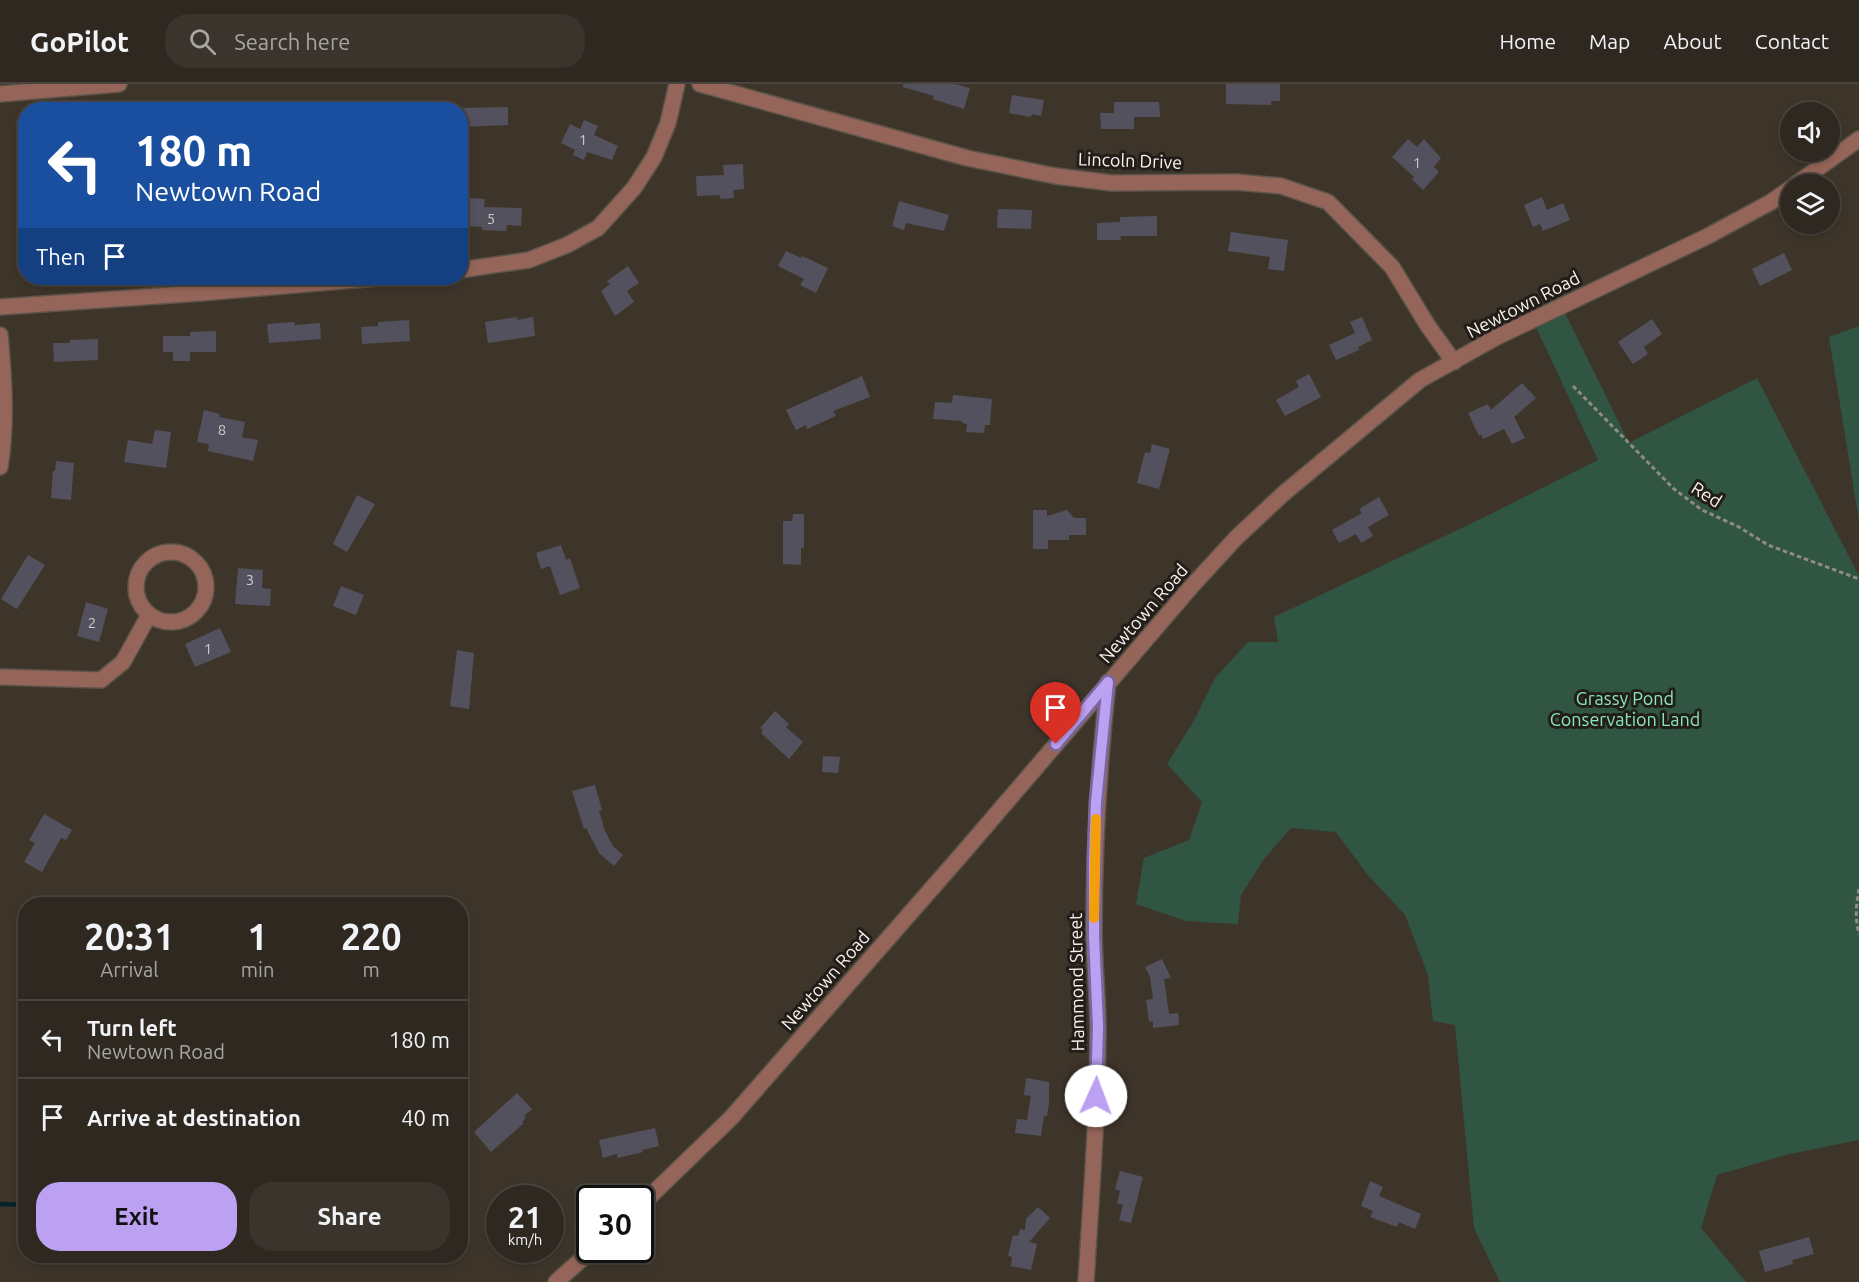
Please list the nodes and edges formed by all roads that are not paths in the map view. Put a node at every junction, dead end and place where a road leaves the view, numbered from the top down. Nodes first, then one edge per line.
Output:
1 (119, 84) edge
2 (677, 84) edge
3 (700, 84) edge
4 (0, 94) edge
5 (1859, 139) edge
6 (1810, 174) edge
7 (1780, 196) edge
8 (468, 269) edge
9 (295, 285) edge
10 (0, 307) edge
11 (0, 335) edge
12 (1454, 362) junction
13 (0, 467) edge
14 (149, 615) junction
15 (0, 677) edge
16 (1108, 682) junction
17 (654, 1192) edge
18 (577, 1263) edge
19 (556, 1282) edge
20 (1086, 1282) edge

1 - 4 street
2 - 8 street
3 - 12 street, Lincoln Drive
5 - 6 street
7 - 12 street, Newtown Road
9 - 10 street
11 - 13 street
12 - 16 street, Newtown Road
14 - 14 street
14 - 15 street
16 - 17 street, Newtown Road
16 - 20 street, Hammond Street
18 - 19 street

